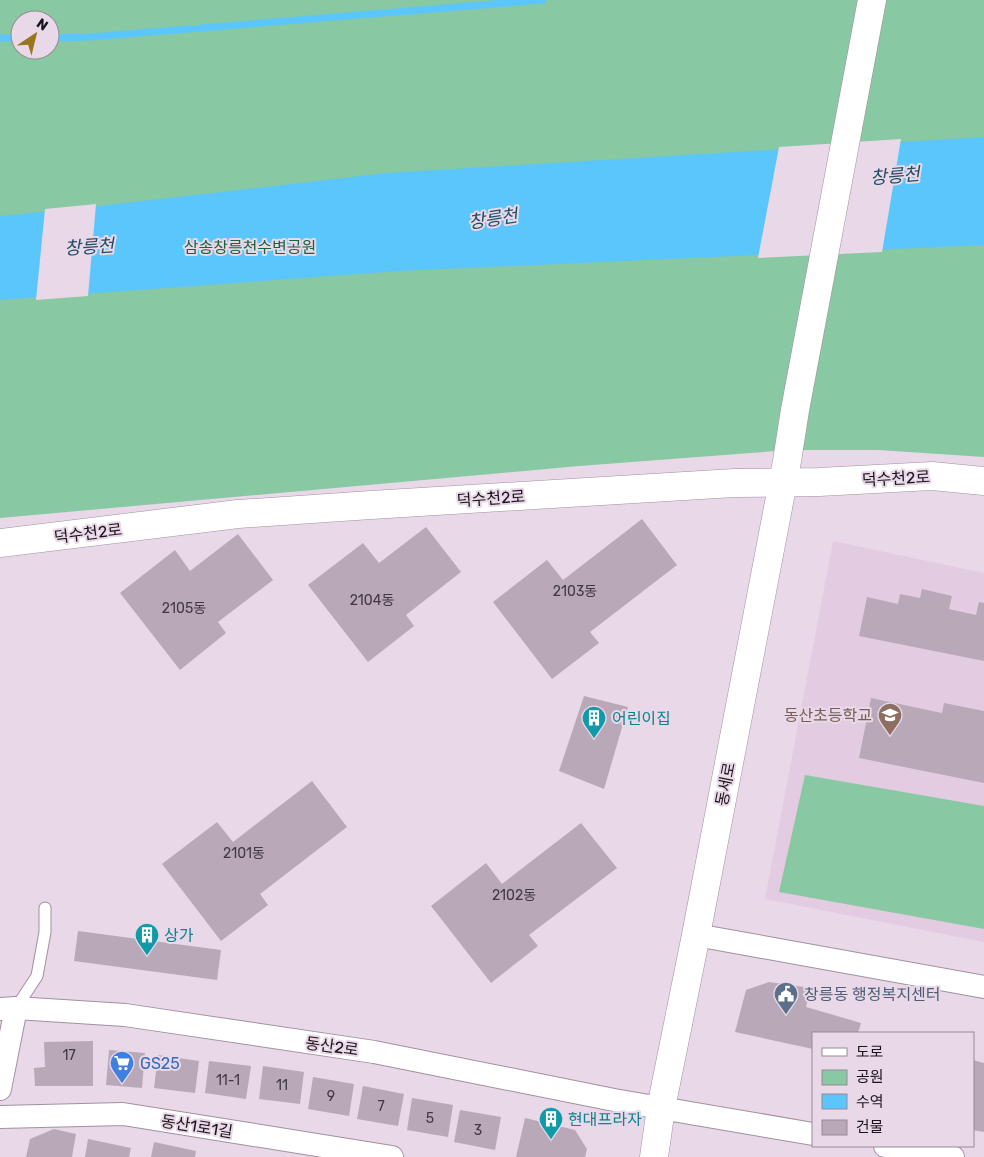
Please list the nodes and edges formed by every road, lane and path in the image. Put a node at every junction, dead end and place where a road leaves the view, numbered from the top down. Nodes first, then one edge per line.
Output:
1 (872, 0) edge
2 (984, 481) edge
3 (783, 483) junction
4 (0, 543) edge
5 (45, 908) dead end
6 (696, 935) junction
7 (984, 987) edge
8 (8, 1009) edge
9 (0, 1089) edge
10 (661, 1108) junction
11 (0, 1117) edge
12 (812, 1134) edge
13 (891, 1147) edge
14 (392, 1157) edge
15 (654, 1157) edge
16 (953, 1157) edge

1 - 3 main road, 동세로
2 - 3 main road, 덕수천2로
3 - 4 main road, 덕수천2로
3 - 6 main road, 동세로
5 - 8 lane
6 - 7 street
6 - 10 main road, 동세로
8 - 9 street
8 - 10 street, 동산2로
10 - 12 street, 동산2로
10 - 15 main road, 동세로
11 - 14 street, 동산1로1길
13 - 16 street

